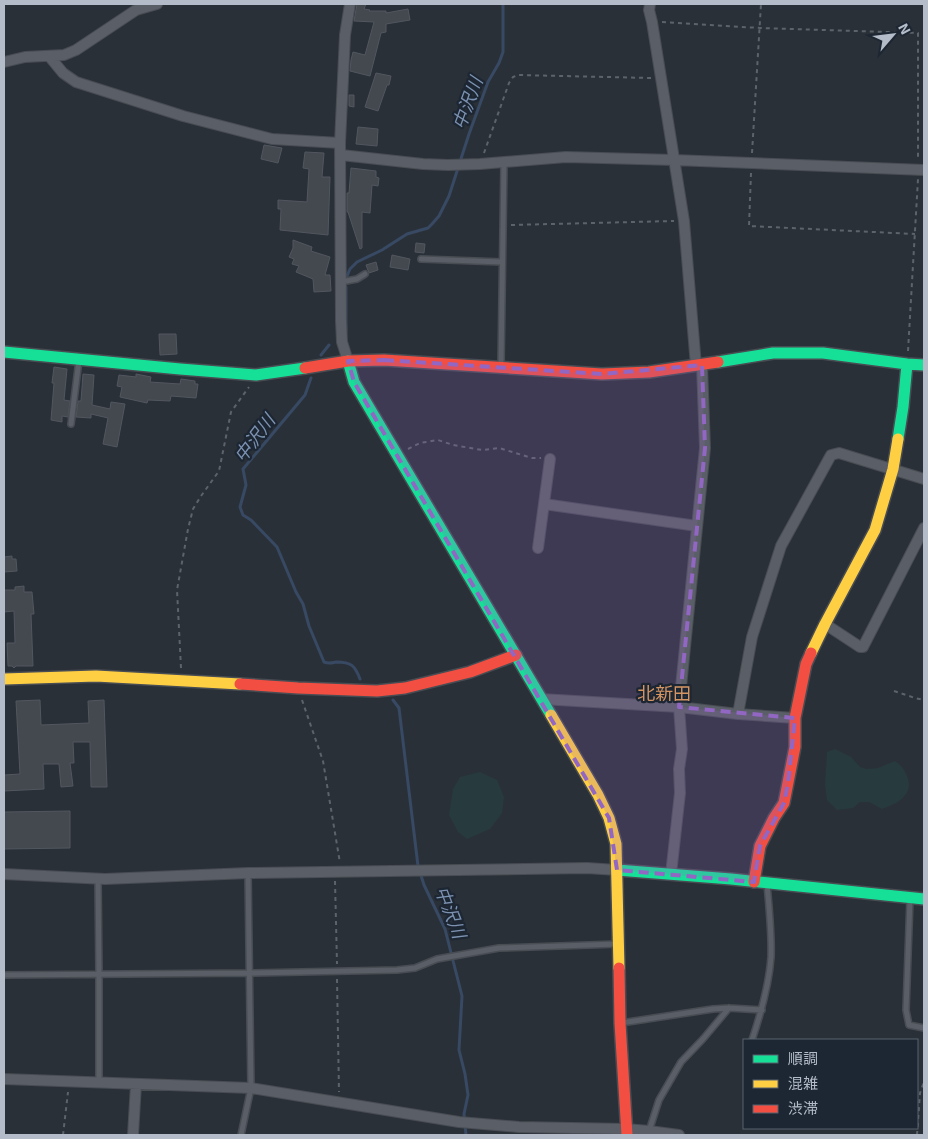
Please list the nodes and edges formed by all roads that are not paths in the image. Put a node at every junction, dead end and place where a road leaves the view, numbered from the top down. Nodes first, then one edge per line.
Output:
1 (157, 4) edge
2 (350, 4) edge
3 (650, 4) edge
4 (50, 56) junction
5 (4, 62) edge
6 (340, 143) junction
7 (341, 155) junction
8 (674, 160) junction
9 (504, 162) junction
10 (921, 170) edge
11 (420, 258) dead end
12 (502, 262) junction
13 (365, 274) dead end
14 (341, 282) junction
15 (4, 352) edge
16 (79, 359) junction
17 (348, 361) junction
18 (907, 364) junction
19 (699, 365) junction
20 (924, 365) edge
21 (501, 368) junction
22 (71, 424) dead end
23 (550, 459) road end
24 (893, 469) junction
25 (924, 479) edge
26 (544, 504) junction
27 (697, 526) junction
28 (924, 528) edge
29 (538, 548) dead end
30 (825, 624) junction
31 (516, 656) junction
32 (4, 679) edge
33 (541, 699) junction
34 (679, 707) junction
35 (738, 714) junction
36 (795, 718) junction
37 (617, 870) junction
38 (248, 872) junction
39 (4, 874) edge
40 (672, 874) junction
41 (98, 878) junction
42 (754, 882) junction
43 (767, 883) junction
44 (910, 898) junction
45 (924, 899) edge
46 (619, 944) junction
47 (250, 973) junction
48 (99, 974) junction
49 (4, 975) edge
50 (729, 1008) junction
51 (762, 1010) junction
52 (620, 1023) junction
53 (924, 1028) edge
54 (752, 1039) edge
55 (4, 1079) edge
56 (99, 1083) junction
57 (136, 1084) junction
58 (251, 1088) junction
59 (649, 1131) junction
60 (627, 1132) edge
61 (133, 1135) edge
62 (241, 1135) edge
63 (679, 1135) edge

1 - 4 street
2 - 6 street
3 - 8 street
4 - 5 street
4 - 6 street
6 - 7 street
7 - 9 street
7 - 14 street
8 - 9 street
8 - 10 street
8 - 19 street
9 - 12 lane
11 - 12 lane
12 - 21 lane
13 - 14 lane
14 - 17 street
15 - 16 street
16 - 17 street
16 - 22 lane
17 - 21 street
17 - 31 street
18 - 19 street
18 - 20 street
18 - 24 street
19 - 21 street
19 - 27 street
23 - 26 street
24 - 25 street
24 - 30 street
24 - 35 street
26 - 27 street
26 - 29 street
27 - 34 street
28 - 30 street
30 - 36 street
31 - 32 street
31 - 33 street
33 - 34 street
33 - 37 street
34 - 35 street
34 - 40 street
35 - 36 street
36 - 42 street
37 - 38 street
37 - 40 street
37 - 46 street
38 - 41 street
38 - 47 lane
39 - 41 street
40 - 42 street
41 - 48 lane
42 - 43 street
43 - 44 street
43 - 51 lane
44 - 45 street
44 - 53 lane
46 - 47 lane
46 - 52 street
47 - 48 lane
47 - 58 lane
48 - 49 lane
48 - 56 lane
50 - 51 lane
50 - 52 lane
50 - 59 lane
51 - 54 lane
52 - 60 street
55 - 56 street
56 - 57 street
57 - 58 street
57 - 61 street
58 - 60 street
58 - 62 lane
59 - 60 street
59 - 63 street

